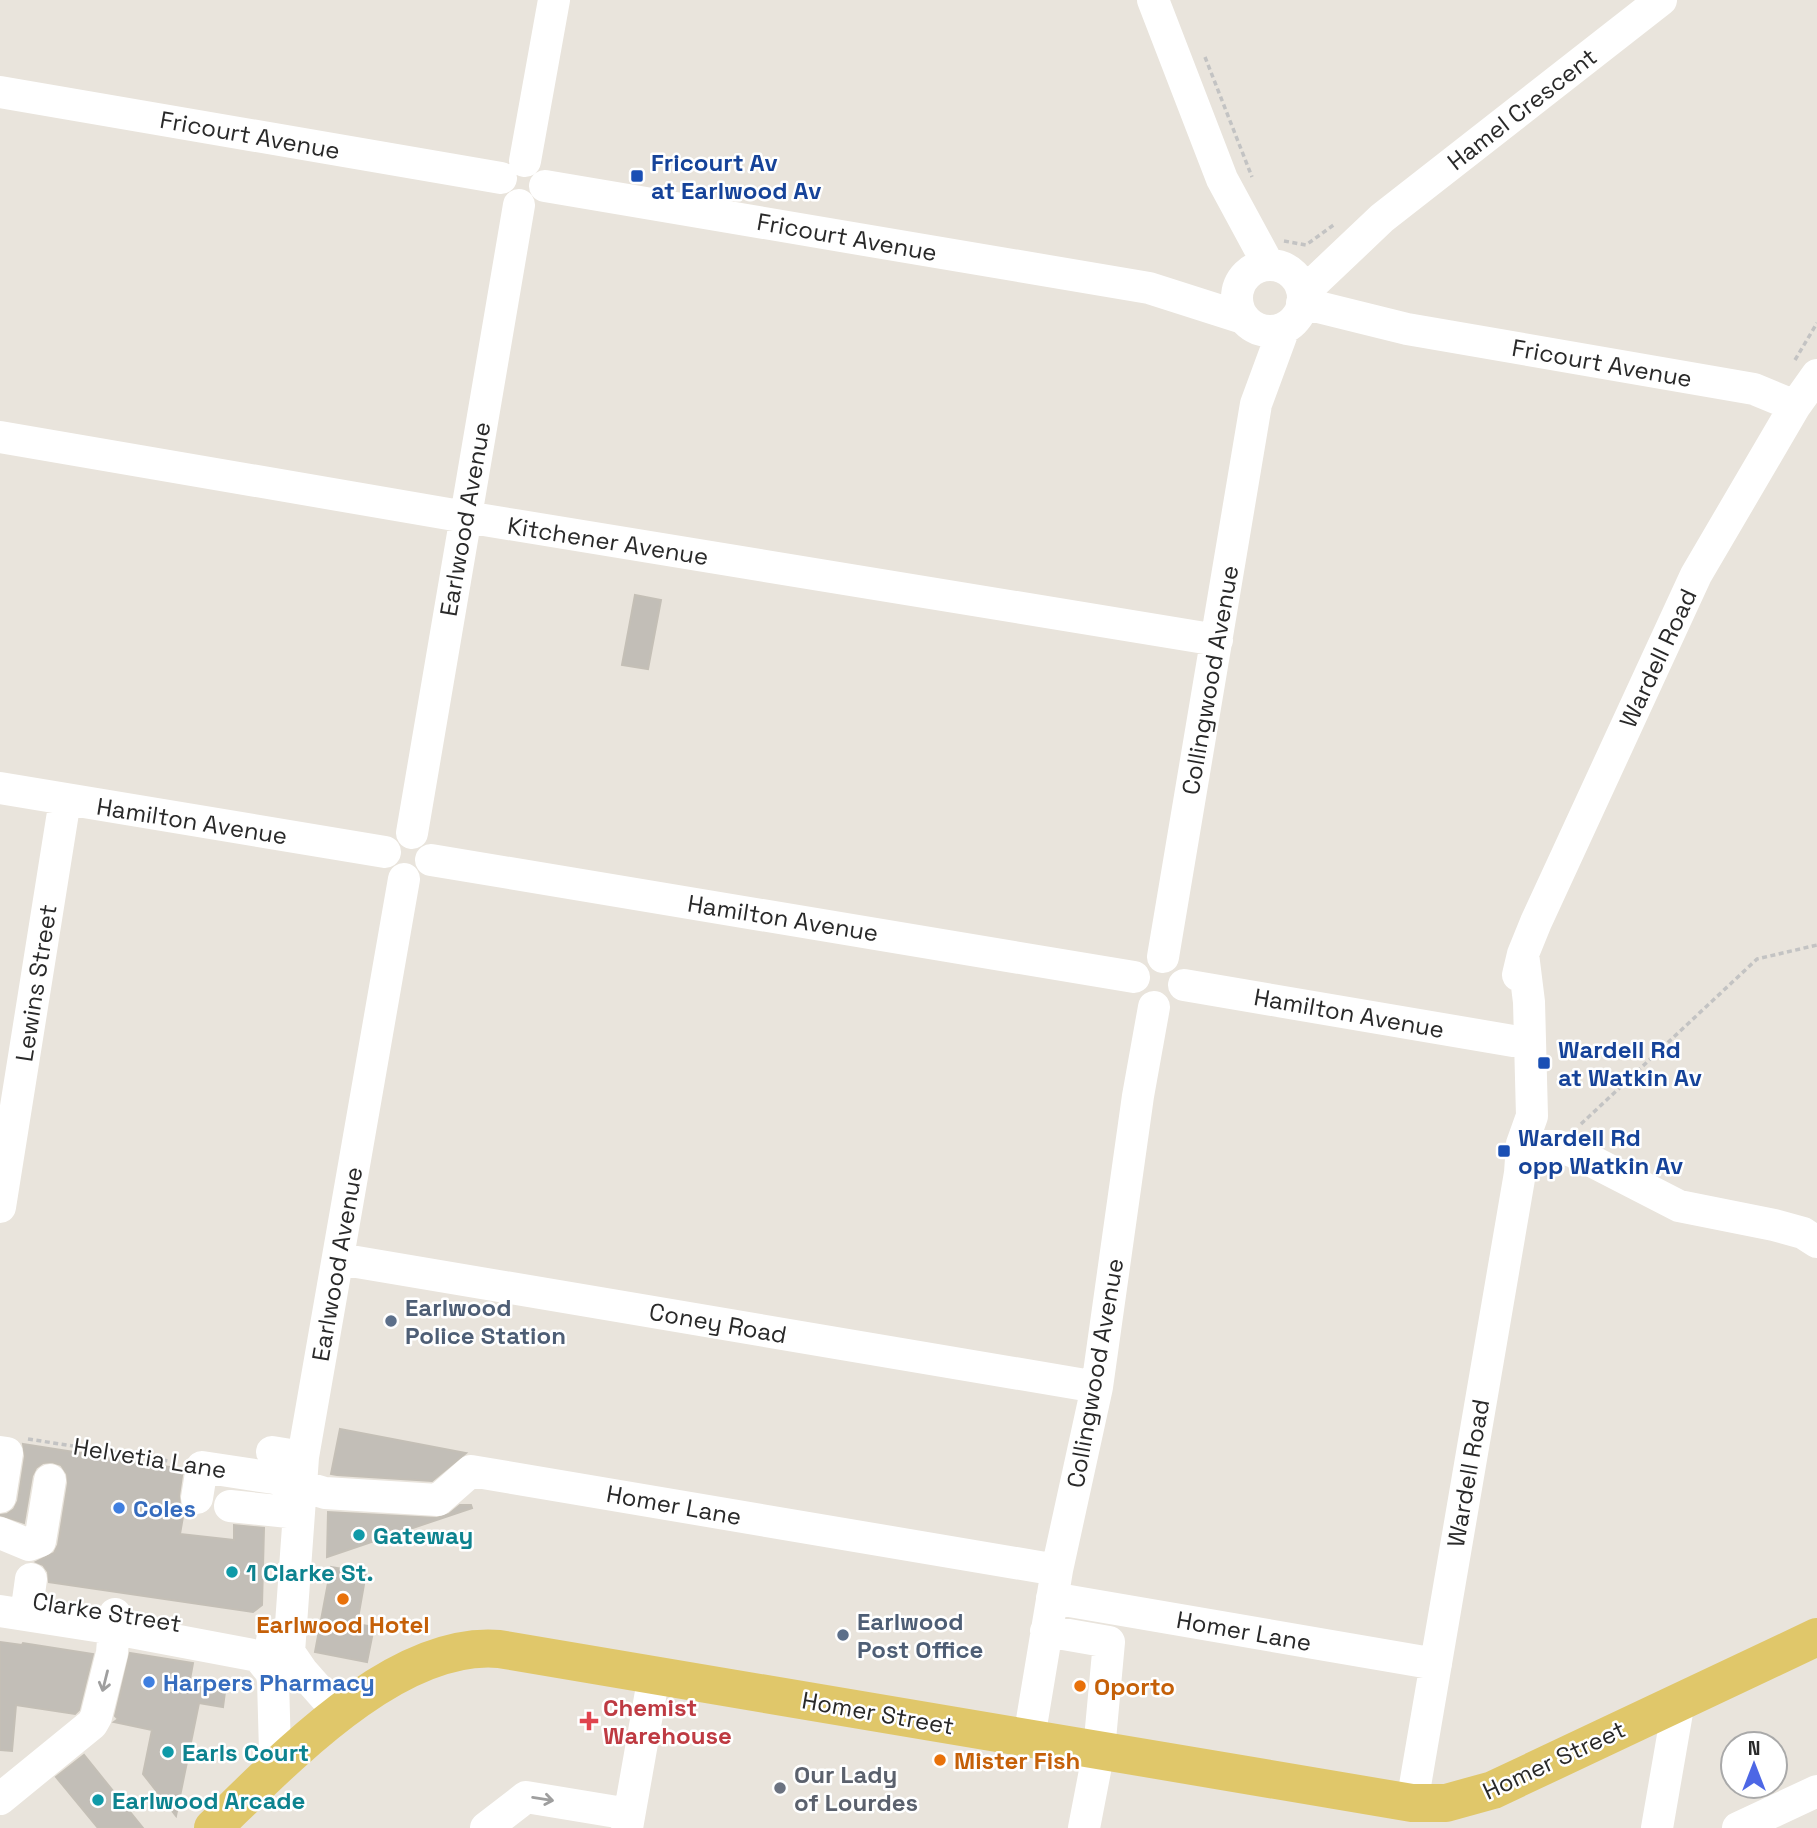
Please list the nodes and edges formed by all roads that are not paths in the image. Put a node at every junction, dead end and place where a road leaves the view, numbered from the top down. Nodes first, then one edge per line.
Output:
1 (554, 0) edge
2 (1153, 0) edge
3 (1661, 0) edge
4 (0, 92) edge
5 (513, 169) junction
6 (545, 186) junction
7 (519, 205) junction
8 (1382, 218) junction
9 (1342, 237) junction
10 (1279, 287) junction
11 (1149, 288) junction
12 (1366, 318) junction
13 (1247, 322) junction
14 (1407, 329) junction
15 (1804, 370) edge
16 (1256, 404) junction
17 (1796, 406) junction
18 (0, 437) edge
19 (466, 517) junction
20 (1217, 640) junction
21 (0, 788) edge
22 (65, 800) junction
23 (412, 833) junction
24 (385, 852) junction
25 (431, 860) junction
26 (404, 879) junction
27 (1522, 954) junction
28 (1163, 957) junction
29 (1134, 977) junction
30 (1184, 985) junction
31 (1154, 1007) junction
32 (1513, 1041) junction
33 (1522, 1144) junction
34 (0, 1207) edge
35 (1817, 1242) edge
36 (339, 1259) junction
37 (1097, 1387) junction
38 (13, 1445) edge
39 (272, 1452) dead end
40 (50, 1480) dead end
41 (300, 1485) junction
42 (0, 1497) edge
43 (197, 1498) dead end
44 (230, 1506) dead end
45 (0, 1533) edge
46 (1055, 1584) junction
47 (17, 1600) edge
48 (115, 1621) junction
49 (1046, 1631) junction
50 (210, 1637) junction
51 (1817, 1637) edge
52 (289, 1652) junction
53 (1436, 1664) junction
54 (654, 1675) junction
55 (1679, 1701) junction
56 (339, 1713) junction
57 (1029, 1738) junction
58 (1099, 1750) junction
59 (270, 1773) junction
60 (1817, 1791) edge
61 (0, 1798) edge
62 (1412, 1803) junction
63 (628, 1821) edge
64 (213, 1828) edge
65 (486, 1828) edge
66 (1084, 1828) edge
67 (1657, 1828) edge
68 (1738, 1828) edge

1 - 5 street
2 - 10 street
3 - 8 street, Hamel Crescent
4 - 5 street, Fricourt Avenue
5 - 6 street
5 - 7 street
6 - 7 street
6 - 11 street, Fricourt Avenue
7 - 19 street, Earlwood Avenue
8 - 9 street, Hamel Crescent
8 - 10 street, Hamel Crescent
9 - 10 street, Hamel Crescent
9 - 12 street
10 - 11 street, Fricourt Avenue
10 - 12 street, Fricourt Avenue
10 - 13 street, Fricourt Avenue
10 - 13 street, Collingwood Avenue
10 - 14 street, Fricourt Avenue
10 - 16 street, Collingwood Avenue
11 - 13 street, Fricourt Avenue
12 - 14 street, Fricourt Avenue
13 - 16 street, Collingwood Avenue
14 - 17 street, Fricourt Avenue
15 - 17 street, Wardell Road
16 - 20 street, Collingwood Avenue
17 - 27 street, Wardell Road
18 - 19 street, Kitchener Avenue
19 - 20 street, Kitchener Avenue
19 - 23 street, Earlwood Avenue
20 - 28 street, Collingwood Avenue
21 - 22 street, Hamilton Avenue
22 - 24 street, Hamilton Avenue
22 - 34 street, Lewins Street
23 - 24 street
23 - 25 street
24 - 26 street
25 - 26 street
25 - 29 street, Hamilton Avenue
26 - 36 street, Earlwood Avenue
27 - 32 street, Wardell Road
27 - 33 street, Wardell Road
28 - 29 street
28 - 30 street
29 - 31 street
30 - 31 street
30 - 32 street, Hamilton Avenue
31 - 37 street, Collingwood Avenue
32 - 33 street, Wardell Road
33 - 35 street
33 - 53 street, Wardell Road
36 - 37 street, Coney Road
36 - 41 street, Earlwood Avenue
37 - 46 street, Collingwood Avenue
38 - 42 street
39 - 41 street
40 - 45 street
41 - 43 street, Helvetia Lane
41 - 44 street
41 - 46 street, Homer Lane
41 - 52 street, Earlwood Avenue
46 - 49 street, Collingwood Avenue
46 - 53 street, Homer Lane
47 - 48 street, Clarke Street
48 - 50 street, Clarke Street
48 -> 61 street
49 - 57 street, Collingwood Avenue
49 - 58 street
50 - 52 street, Clarke Street
50 - 59 street, Clarke Street
51 - 55 main road, Homer Street
52 - 56 street, Clarke Street
53 - 62 street, Wardell Road
54 - 56 main road, Homer Street
54 - 57 main road, Homer Street
54 - 63 street
55 - 62 main road, Homer Street
55 - 67 street
56 - 59 main road, Homer Street
57 - 58 main road, Homer Street
58 - 62 main road, Homer Street
58 - 66 street
59 - 64 main road, Homer Street
60 - 68 street
65 -> 63 street

